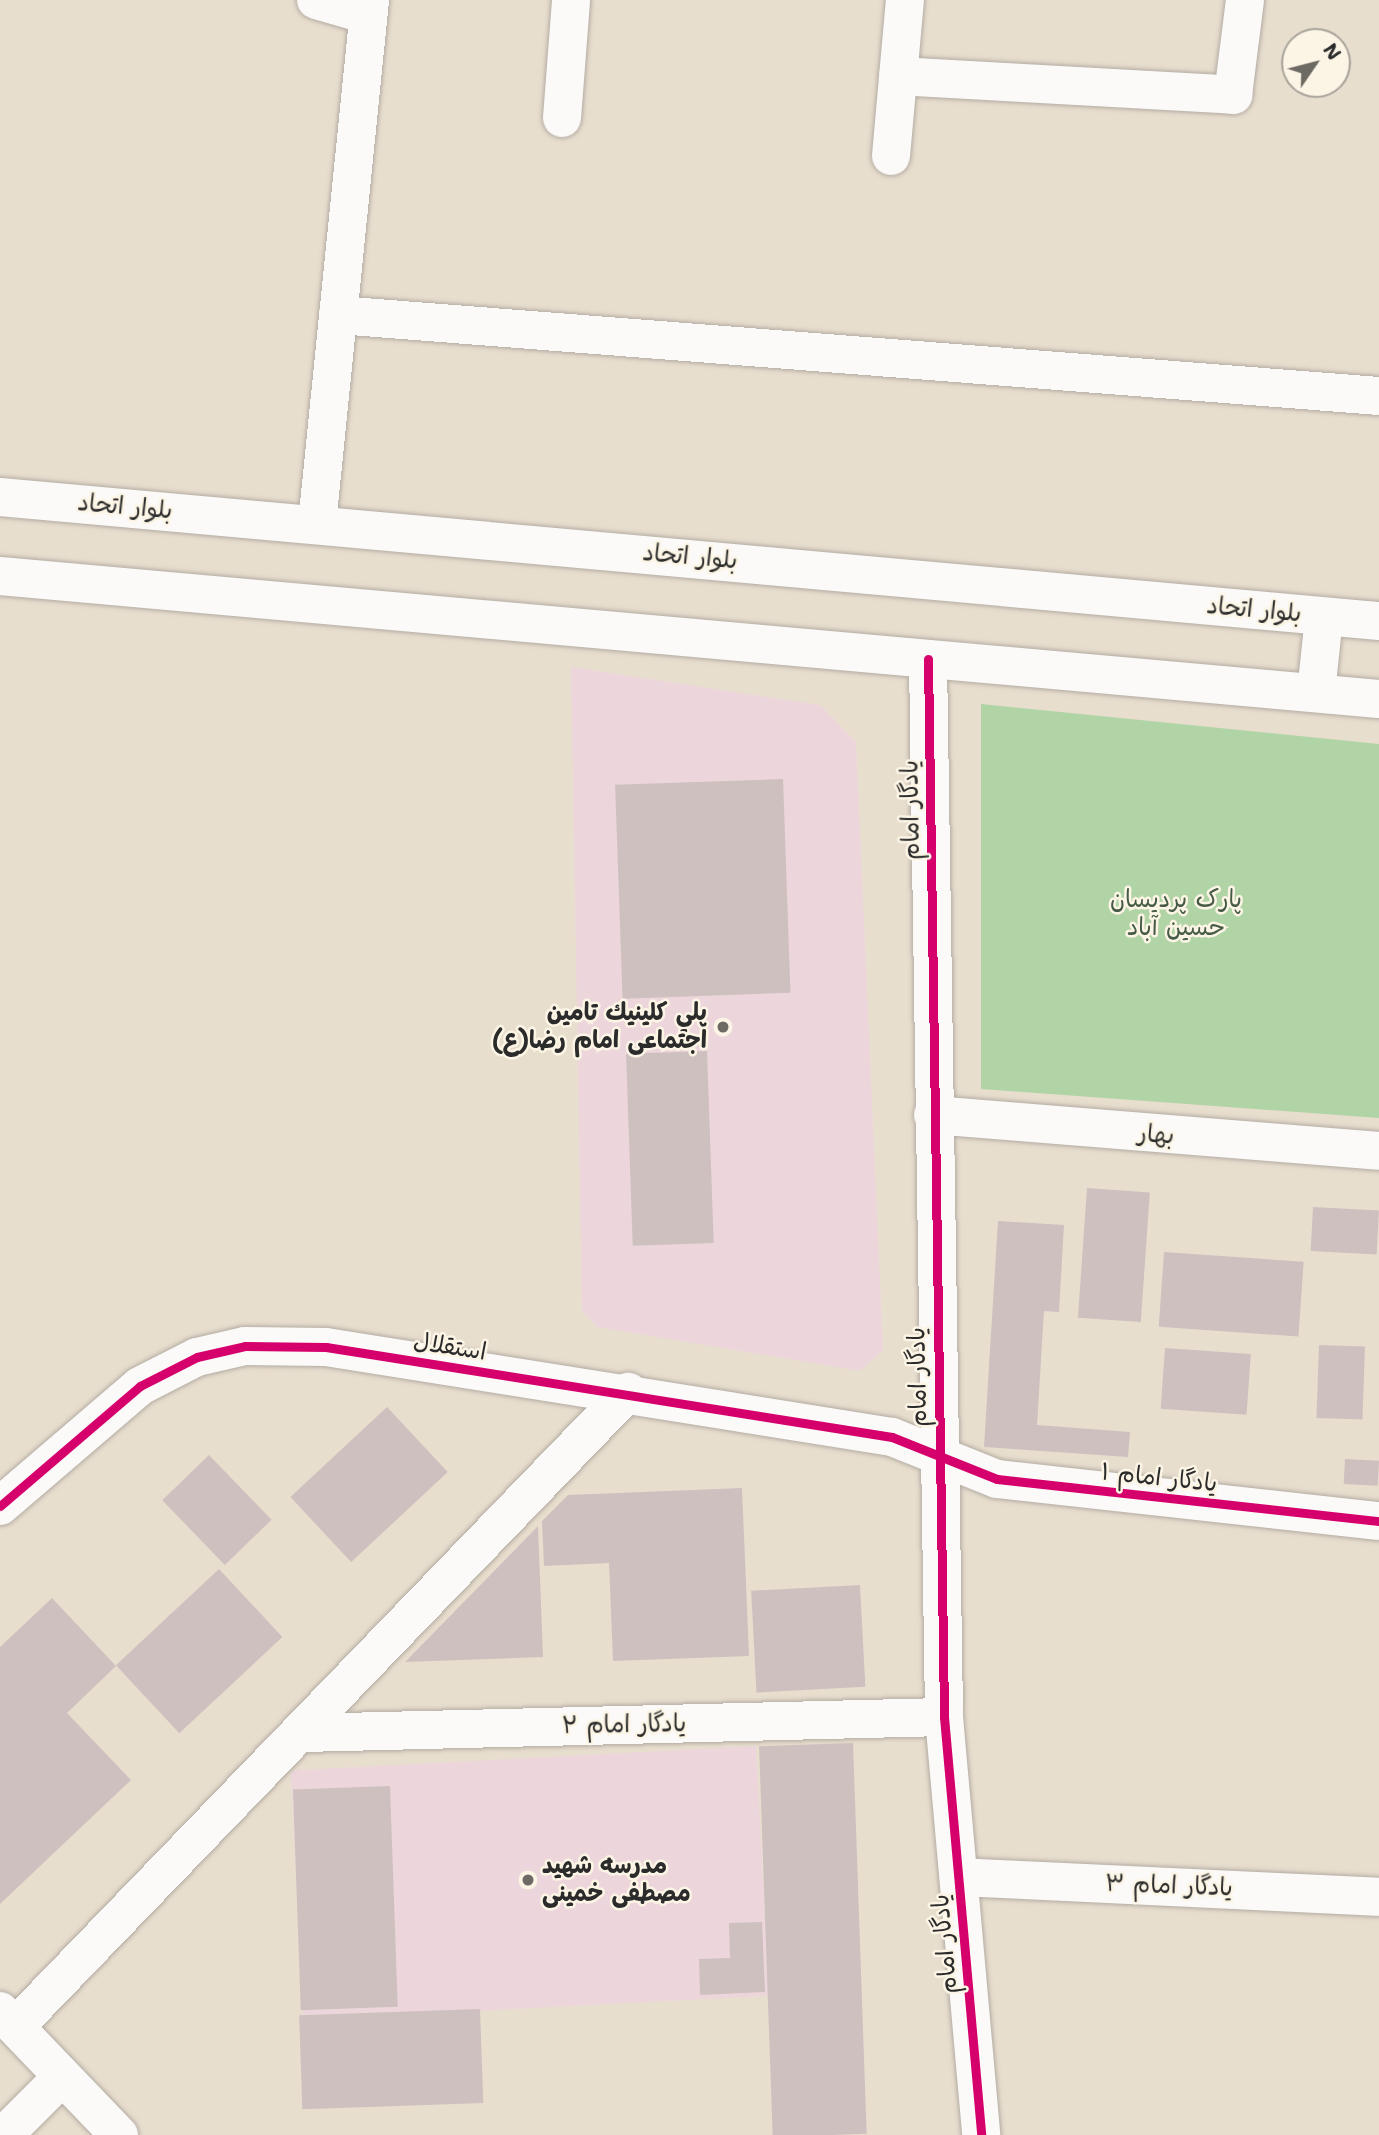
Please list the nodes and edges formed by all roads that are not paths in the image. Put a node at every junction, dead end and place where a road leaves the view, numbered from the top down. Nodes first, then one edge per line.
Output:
1 (316, 0) edge
2 (571, 0) edge
3 (905, 0) edge
4 (1245, 0) edge
5 (369, 7) edge
6 (898, 76) junction
7 (562, 118) dead end
8 (891, 156) dead end
9 (338, 315) junction
10 (1379, 396) edge
11 (0, 497) edge
12 (317, 524) junction
13 (0, 576) edge
14 (1324, 617) junction
15 (1379, 621) edge
16 (928, 659) junction
17 (1316, 693) junction
18 (1379, 699) edge
19 (933, 1115) junction
20 (1379, 1151) edge
21 (628, 1392) junction
22 (939, 1457) junction
23 (0, 1506) edge
24 (1379, 1521) edge
25 (944, 1717) junction
26 (303, 1733) junction
27 (959, 1877) junction
28 (1379, 1897) edge
29 (8, 2019) edge
30 (62, 2077) junction
31 (4, 2135) edge
32 (119, 2135) edge
33 (981, 2135) edge

1 - 5 street
2 - 7 street
3 - 6 street
4 - 6 street
5 - 9 street
6 - 8 street
9 - 10 street
9 - 12 street
11 - 12 street, بلوار اتحاد
12 - 14 street, بلوار اتحاد
13 - 16 street
14 - 15 street, بلوار اتحاد
14 - 17 street
16 - 17 street
16 - 19 street, یادگار امام
17 - 18 street
19 - 20 street, بهار
19 - 22 street, یادگار امام
21 - 22 street, استقلال
21 - 23 street, استقلال
21 - 26 street
22 - 24 street, یادگار امام ۱
22 - 25 street, یادگار امام
25 - 26 street, یادگار امام ۲
25 - 27 street, یادگار امام
26 - 29 street
27 - 28 street, یادگار امام ۳
27 - 33 street, یادگار امام
29 - 30 street
30 - 31 street
30 - 32 street

